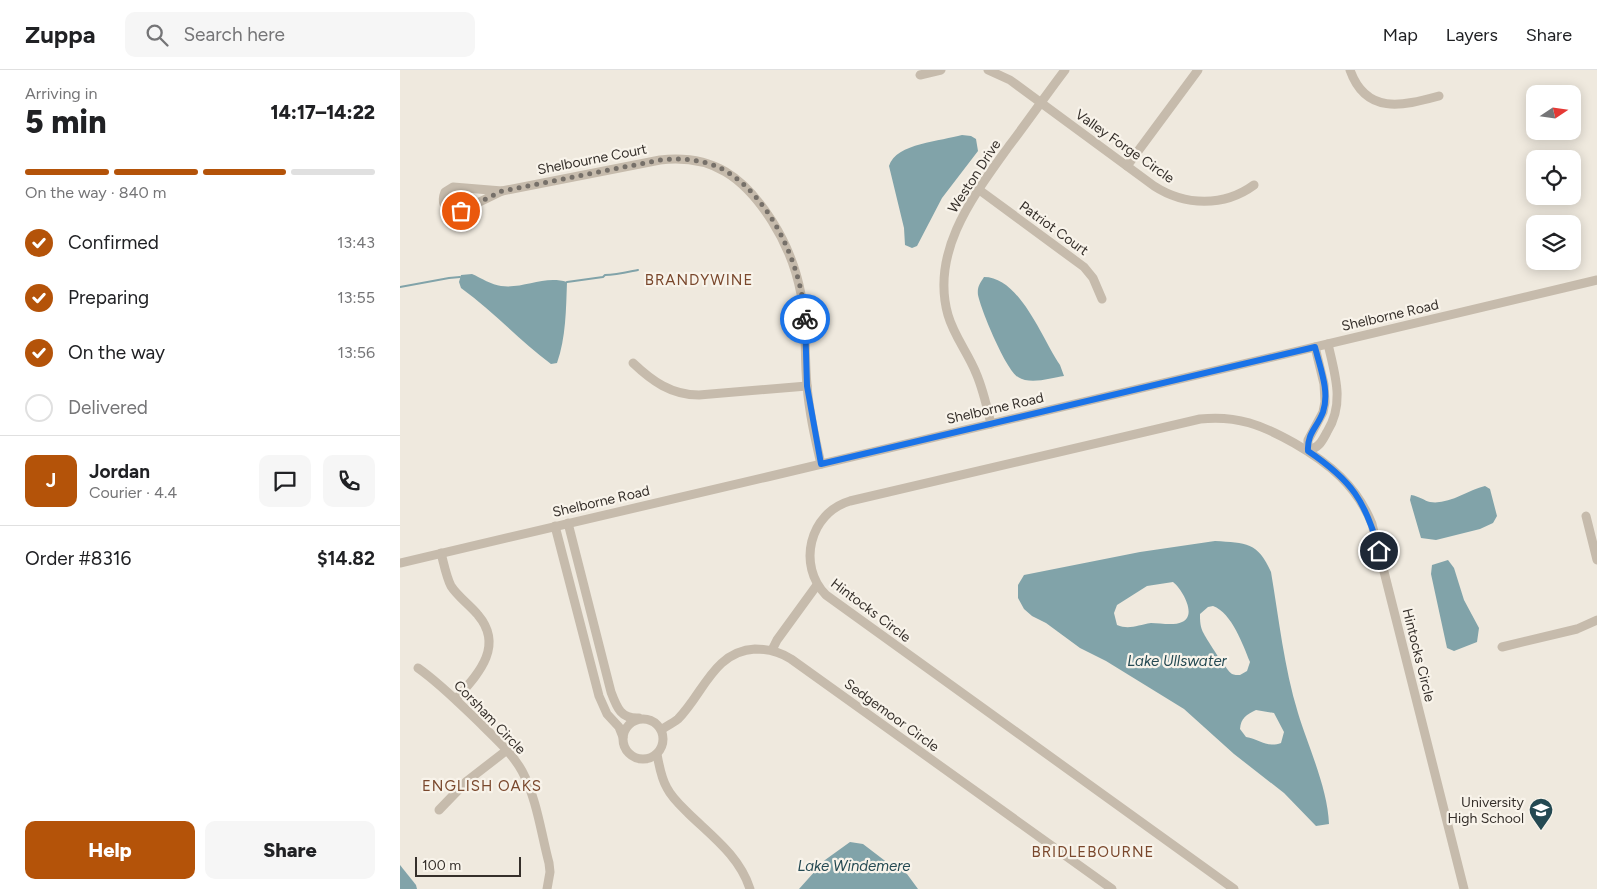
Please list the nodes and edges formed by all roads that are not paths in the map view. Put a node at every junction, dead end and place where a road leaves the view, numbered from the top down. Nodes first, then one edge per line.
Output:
1 (941, 70) edge
2 (988, 70) edge
3 (1065, 70) edge
4 (1198, 70) edge
5 (1350, 70) edge
6 (920, 75) dead end
7 (1438, 96) dead end
8 (1040, 103) junction
9 (1128, 166) junction
10 (1254, 185) dead end
11 (978, 189) junction
12 (502, 191) junction
13 (1597, 280) edge
14 (1102, 299) dead end
15 (1328, 344) junction
16 (1315, 347) junction
17 (633, 363) dead end
18 (807, 386) junction
19 (991, 424) junction
20 (1308, 451) junction
21 (821, 464) junction
22 (1586, 516) dead end
23 (568, 523) junction
24 (555, 526) junction
25 (441, 553) junction
26 (1597, 560) edge
27 (400, 563) edge
28 (817, 585) junction
29 (1597, 620) edge
30 (1502, 647) dead end
31 (772, 650) junction
32 (418, 668) dead end
33 (456, 699) junction
34 (639, 718) junction
35 (662, 729) junction
36 (623, 737) junction
37 (507, 750) junction
38 (657, 754) junction
39 (439, 810) dead end
40 (548, 885) edge
41 (750, 889) edge
42 (1112, 889) edge
43 (1234, 889) edge
44 (1464, 889) edge

1 - 6 street
2 - 8 street, Valley Forge Circle
3 - 8 street, Weston Drive
4 - 9 street
5 - 7 street
8 - 9 street, Valley Forge Circle
8 - 11 street, Weston Drive
9 - 10 street, Valley Forge Circle
11 - 14 street, Patriot Court
11 - 19 street, Weston Drive
12 - 12 street, Shelbourne Court
12 - 18 street, Shelbourne Court
13 - 15 street, Shelborne Road
15 - 16 street, Shelborne Road
15 - 20 street
16 - 19 street, Shelborne Road
16 - 20 street
17 - 18 street
18 - 21 street, Shelbourne Court
19 - 21 street, Shelborne Road
20 - 28 street, Hintocks Circle
20 - 44 street, Hintocks Circle
21 - 23 street, Shelborne Road
22 - 26 street
23 - 24 street, Shelborne Road
23 - 34 street
24 - 25 street, Shelborne Road
24 - 36 street
25 - 27 street, Shelborne Road
25 - 33 street
28 - 31 street
28 - 43 street, Hintocks Circle
29 - 30 street
31 - 35 street, Sedgemoor Circle
31 - 42 street, Sedgemoor Circle
32 - 33 street, Corsham Circle
33 - 37 street, Corsham Circle
34 - 35 street
34 - 36 street
35 - 38 street
36 - 38 street
37 - 39 street
37 - 40 street, Corsham Circle
38 - 41 street

